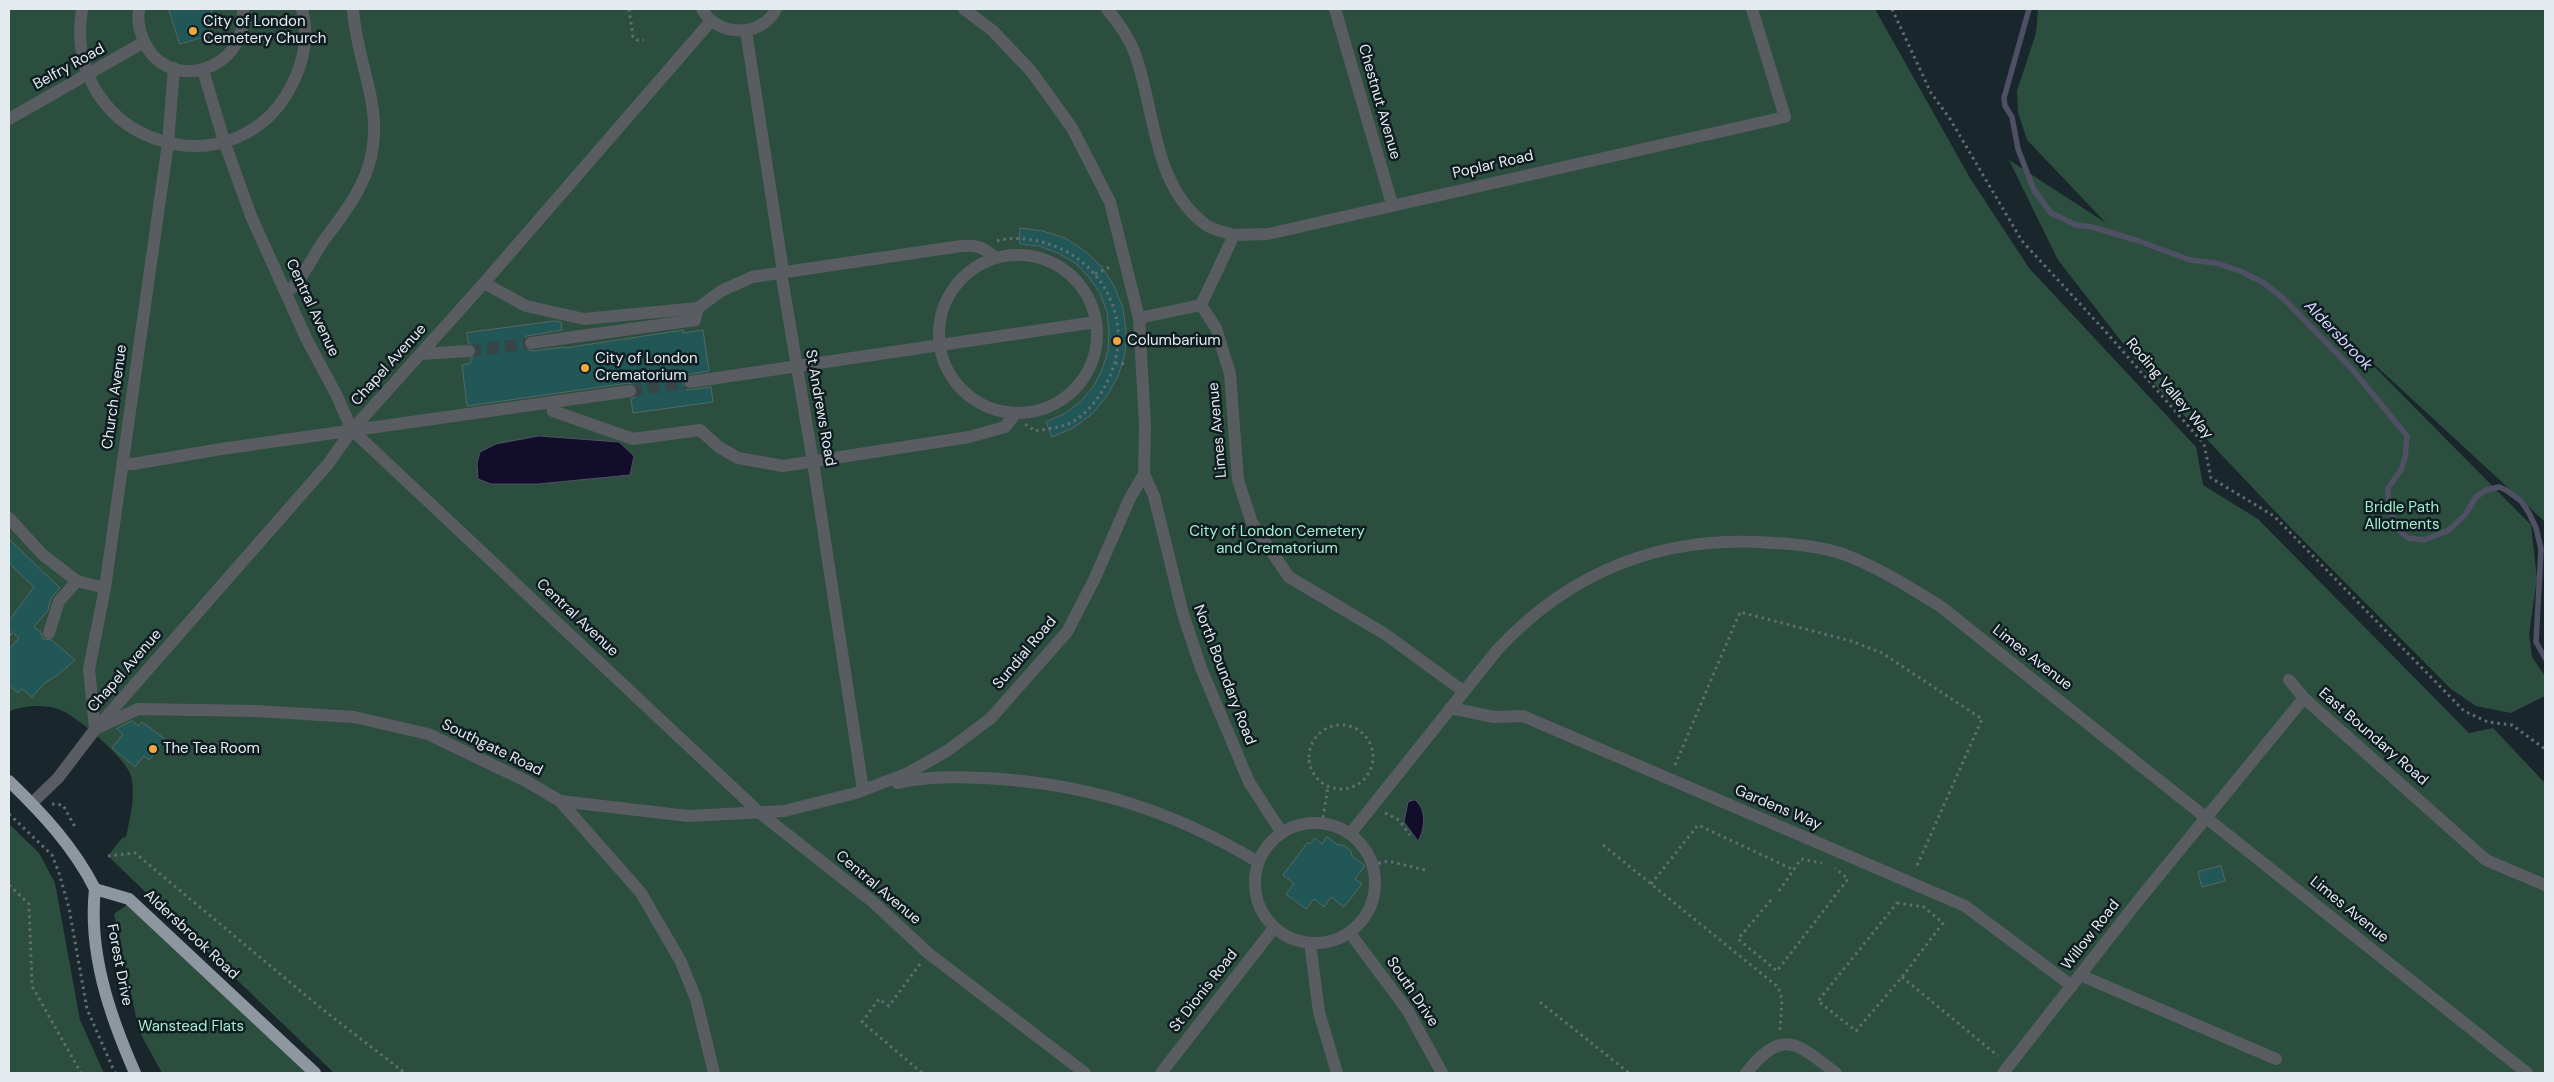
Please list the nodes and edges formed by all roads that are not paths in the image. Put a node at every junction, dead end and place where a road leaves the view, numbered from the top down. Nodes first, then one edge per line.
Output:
1 (82, 9) edge
2 (139, 9) edge
3 (243, 9) edge
4 (302, 9) edge
5 (353, 9) edge
6 (702, 9) edge
7 (776, 9) edge
8 (964, 9) edge
9 (1108, 9) edge
10 (1335, 9) edge
11 (1752, 9) edge
12 (711, 21) junction
13 (746, 30) junction
14 (144, 42) junction
15 (174, 68) junction
16 (203, 70) junction
17 (87, 76) junction
18 (9, 119) edge
19 (224, 141) junction
20 (168, 143) junction
21 (1392, 204) junction
22 (1234, 235) junction
23 (995, 258) junction
24 (783, 271) junction
25 (484, 283) junction
26 (287, 292) junction
27 (1201, 305) junction
28 (698, 308) junction
29 (1139, 318) junction
30 (1096, 322) junction
31 (531, 343) tunnel mouth
32 (939, 346) junction
33 (469, 351) tunnel mouth
34 (420, 354) junction
35 (796, 366) junction
36 (690, 382) tunnel mouth
37 (630, 391) tunnel mouth
38 (552, 402) junction
39 (1016, 414) junction
40 (352, 430) junction
41 (813, 462) junction
42 (122, 464) junction
43 (1144, 474) junction
44 (9, 518) edge
45 (77, 581) junction
46 (105, 588) junction
47 (49, 633) dead end
48 (2289, 680) dead end
49 (2304, 698) junction
50 (1457, 699) junction
51 (94, 730) junction
52 (9, 781) edge
53 (863, 790) junction
54 (560, 801) junction
55 (32, 803) junction
56 (760, 813) junction
57 (2206, 816) junction
58 (1282, 833) junction
59 (1350, 834) junction
60 (1258, 862) junction
61 (2545, 885) edge
62 (95, 889) junction
63 (1274, 928) junction
64 (1350, 933) junction
65 (1310, 943) junction
66 (2080, 975) junction
67 (2072, 986) junction
68 (2276, 1059) dead end
69 (2006, 1070) edge
70 (135, 1073) edge
71 (315, 1073) edge
72 (714, 1073) edge
73 (1085, 1073) edge
74 (1160, 1073) edge
75 (1338, 1073) edge
76 (1442, 1073) edge
77 (1746, 1073) edge
78 (1836, 1073) edge
79 (2527, 1073) edge

1 - 17 lane
2 - 14 lane
3 - 16 lane
4 - 19 lane
5 - 26 lane
6 - 12 lane
7 - 13 lane
8 - 29 lane, North Boundary Road
9 - 22 lane
10 - 21 lane, Chestnut Avenue
11 - 21 lane, Poplar Road
12 - 13 lane
12 - 25 lane, Chapel Avenue
13 - 24 lane, St Andrews Road
14 - 15 lane
14 - 17 lane, Belfry Road
15 - 16 lane
15 - 20 lane, Church Avenue
16 - 19 lane, Central Avenue
17 - 18 lane, Belfry Road
17 - 20 lane
19 - 20 lane
19 - 26 lane, Central Avenue
20 - 42 lane, Church Avenue
21 - 22 lane, Poplar Road
22 - 27 lane
23 - 24 lane
23 - 30 lane
23 - 32 lane
24 - 28 lane
24 - 35 lane, St Andrews Road
25 - 28 lane
25 - 34 lane, Chapel Avenue
26 - 40 lane, Central Avenue
27 - 29 lane
27 - 50 lane, Limes Avenue
28 - 31 lane
29 - 43 lane, North Boundary Road
30 - 32 lane
30 - 39 lane
32 - 35 lane
32 - 39 lane
33 - 34 lane
34 - 40 lane, Chapel Avenue
35 - 36 lane
35 - 41 lane, St Andrews Road
37 - 38 lane
38 - 40 lane
38 - 41 lane
39 - 41 lane
40 - 42 lane
40 - 51 lane, Chapel Avenue
40 - 56 lane, Central Avenue
41 - 53 lane, St Andrews Road
42 - 46 lane, Church Avenue
43 - 53 lane, Sundial Road
43 - 58 lane, North Boundary Road
44 - 45 lane
45 - 46 lane
45 - 47 lane
46 - 51 lane, Church Avenue
48 - 49 lane
49 - 57 lane, East Boundary Road
49 - 61 lane, East Boundary Road
50 - 57 lane, Limes Avenue
50 - 59 lane
50 - 67 lane, Gardens Way
51 - 54 lane, Southgate Road
51 - 55 lane, Chapel Avenue
52 - 55 main road
53 - 56 lane
53 - 60 lane
54 - 56 lane
54 - 72 lane, Southgate Road
55 - 62 main road
56 - 73 lane, Central Avenue
57 - 66 lane, Willow Road
57 - 79 lane, Limes Avenue
58 - 59 lane
58 - 60 lane
59 - 64 lane
60 - 63 lane
62 - 70 main road, Forest Drive
62 - 71 main road, Aldersbrook Road
63 - 65 lane
63 - 74 lane, St Dionis Road
64 - 65 lane
64 - 76 lane, South Drive
65 - 75 lane
66 - 67 lane, Willow Road
66 - 68 lane
67 - 69 lane, Willow Road
77 - 78 lane

